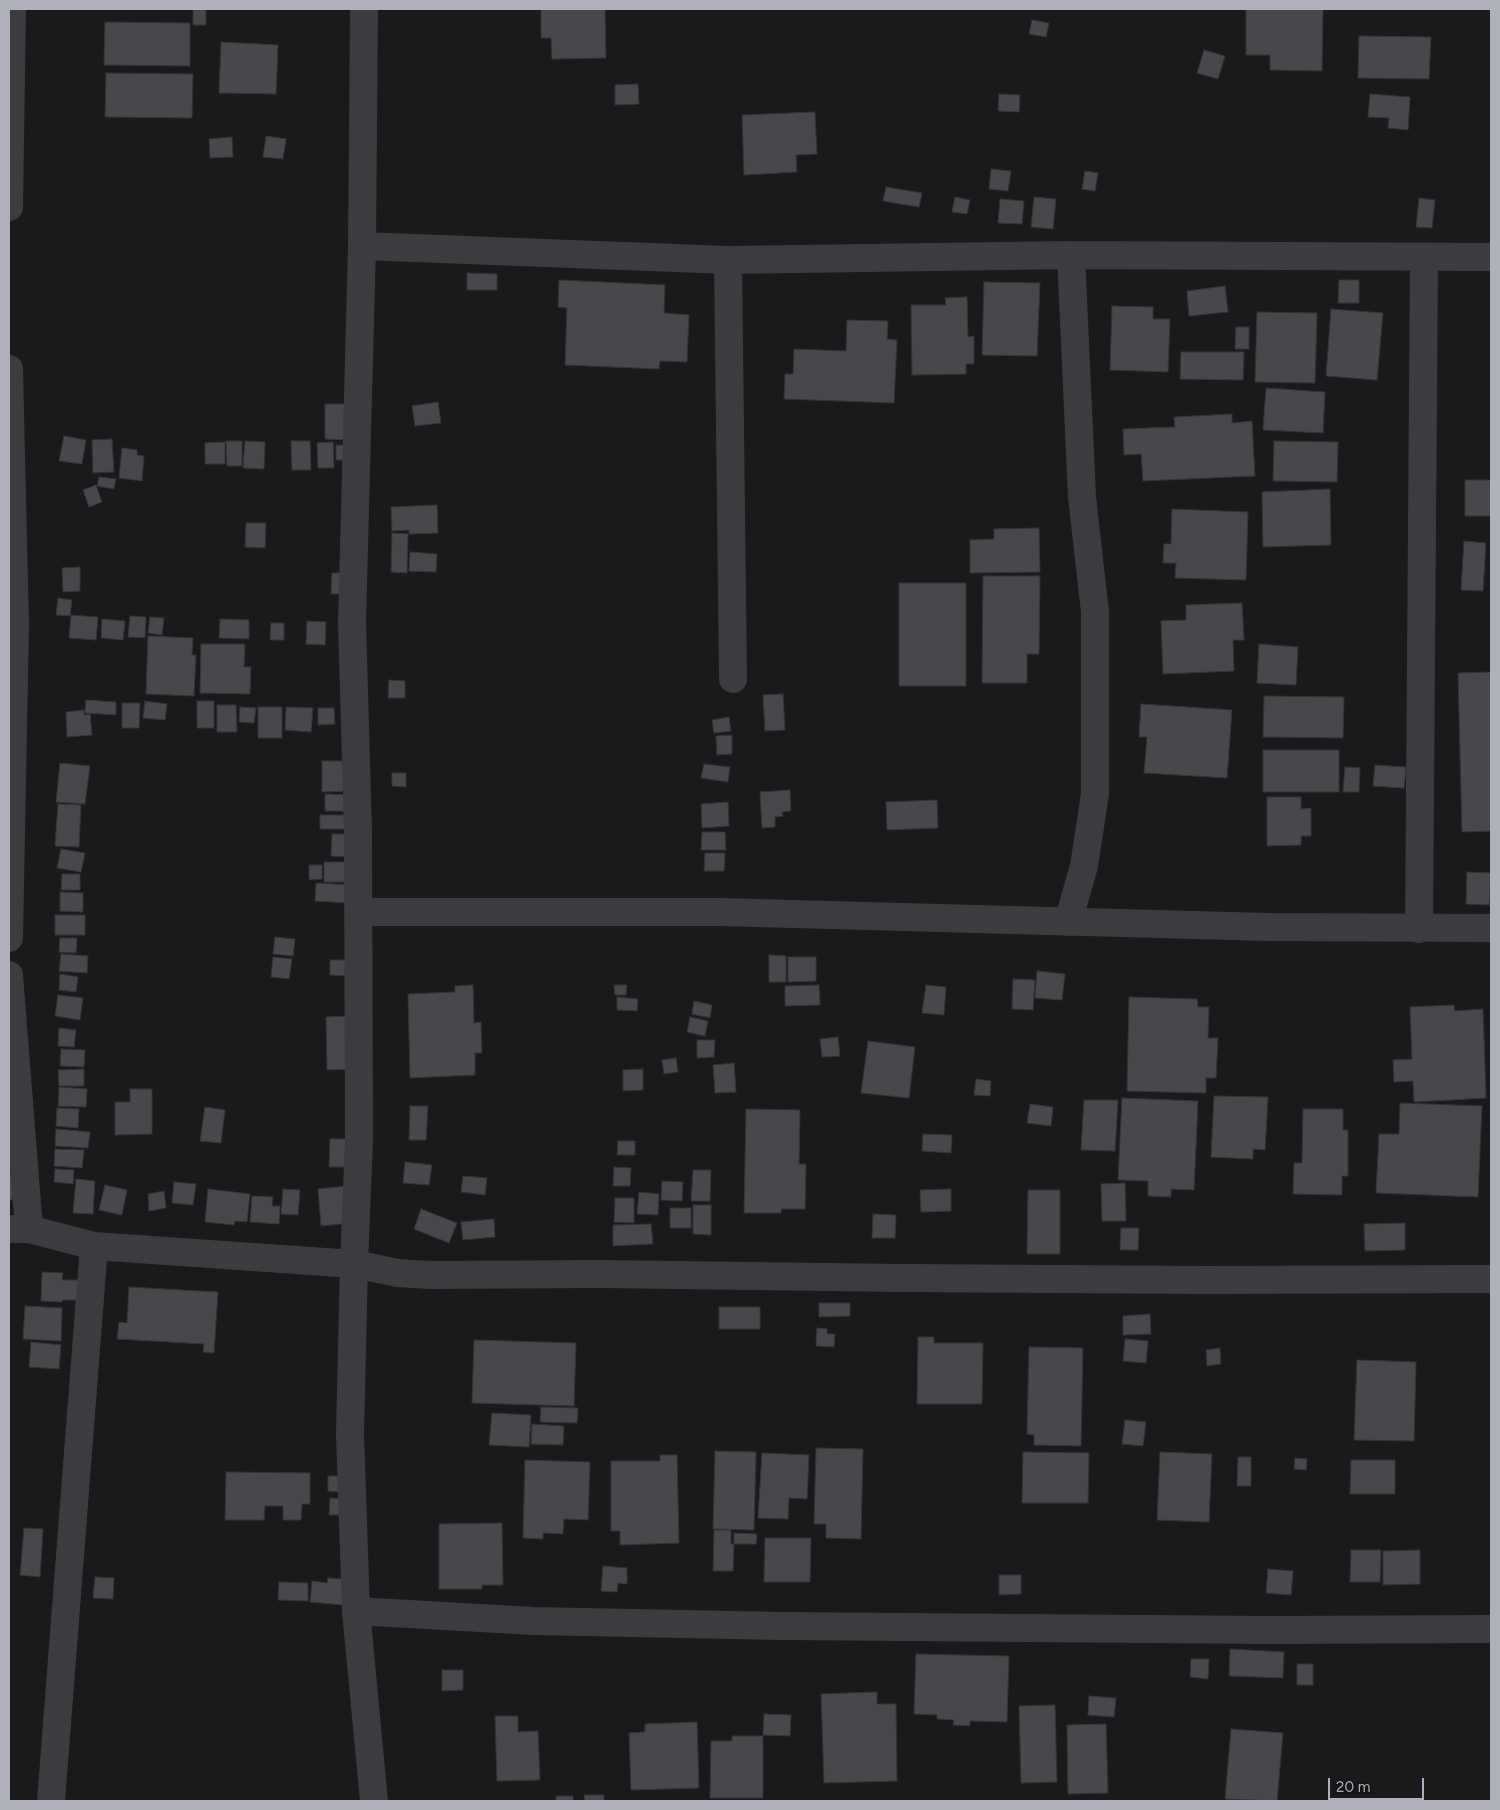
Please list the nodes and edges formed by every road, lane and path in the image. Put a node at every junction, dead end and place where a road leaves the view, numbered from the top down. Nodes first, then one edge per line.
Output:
1 (12, 9) edge
2 (364, 9) edge
3 (9, 207) edge
4 (362, 246) junction
5 (1072, 255) junction
6 (1424, 257) junction
7 (1491, 257) edge
8 (728, 260) junction
9 (9, 369) edge
10 (733, 679) dead end
11 (358, 912) junction
12 (1068, 922) junction
13 (1491, 928) edge
14 (1420, 929) junction
15 (9, 938) edge
16 (9, 975) edge
17 (19, 1229) edge
18 (94, 1246) junction
19 (354, 1264) junction
20 (1491, 1279) edge
21 (356, 1611) junction
22 (1491, 1630) edge
23 (51, 1801) edge
24 (374, 1801) edge

1 - 3 street
2 - 4 street
4 - 8 street
4 - 11 street
5 - 6 street
5 - 8 street
5 - 12 street
6 - 7 street
6 - 14 street
8 - 10 street
9 - 15 street
11 - 12 street
11 - 19 street
12 - 14 street
13 - 14 street
16 - 17 street
17 - 18 street
18 - 19 street
18 - 23 street
19 - 20 street
19 - 21 street
21 - 22 street
21 - 24 street

